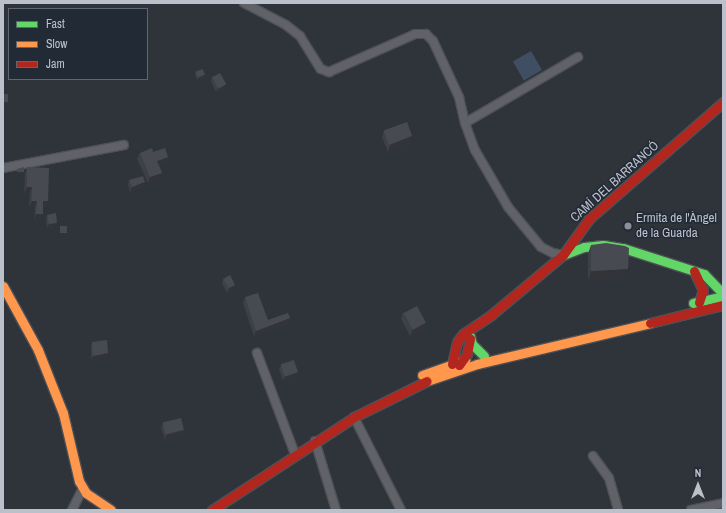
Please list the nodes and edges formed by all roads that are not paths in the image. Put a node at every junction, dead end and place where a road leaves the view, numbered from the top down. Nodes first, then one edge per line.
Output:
1 (244, 3) edge
2 (578, 57) dead end
3 (723, 102) edge
4 (464, 122) junction
5 (124, 145) dead end
6 (3, 168) edge
7 (563, 255) junction
8 (694, 271) junction
9 (717, 285) junction
10 (3, 286) edge
11 (703, 290) junction
12 (723, 296) edge
13 (713, 299) junction
14 (699, 302) junction
15 (723, 305) edge
16 (683, 313) junction
17 (470, 334) junction
18 (546, 347) junction
19 (257, 353) dead end
20 (456, 353) junction
21 (484, 356) junction
22 (466, 357) junction
23 (452, 364) junction
24 (430, 380) junction
25 (354, 417) junction
26 (315, 441) junction
27 (295, 454) junction
28 (593, 456) dead end
29 (83, 488) junction
30 (723, 503) edge
31 (72, 510) edge
32 (111, 510) edge
33 (212, 510) edge
34 (336, 510) edge
35 (401, 510) edge
36 (618, 510) edge
37 (691, 510) edge

1 - 4 street
2 - 4 street
3 - 7 main road, CAMÍ DEL BARRANCÓ
4 - 7 street
5 - 6 street
7 - 8 main road
7 - 17 main road, CAMÍ DEL BARRANCÓ
8 - 9 main road
8 - 11 main road
9 - 12 main road
9 - 13 main road
10 - 29 main road
11 - 13 main road
11 - 14 main road
12 - 13 main road
13 - 14 main road
13 - 16 main road
14 - 21 main road
15 - 16 main road
16 - 18 main road
17 - 20 main road, CAMÍ DEL BARRANCÓ
17 - 21 main road
17 - 22 main road
18 - 22 main road
18 - 24 main road
19 - 27 street
20 - 22 main road
20 - 23 main road, CAMÍ DEL BARRANCÓ
21 - 22 main road
22 - 23 main road
22 - 24 main road
23 - 25 main road
24 - 25 main road
25 - 26 main road
25 - 35 street
26 - 27 main road
26 - 34 street
27 - 33 main road
28 - 36 street
29 - 31 street
29 - 32 main road
30 - 37 street

